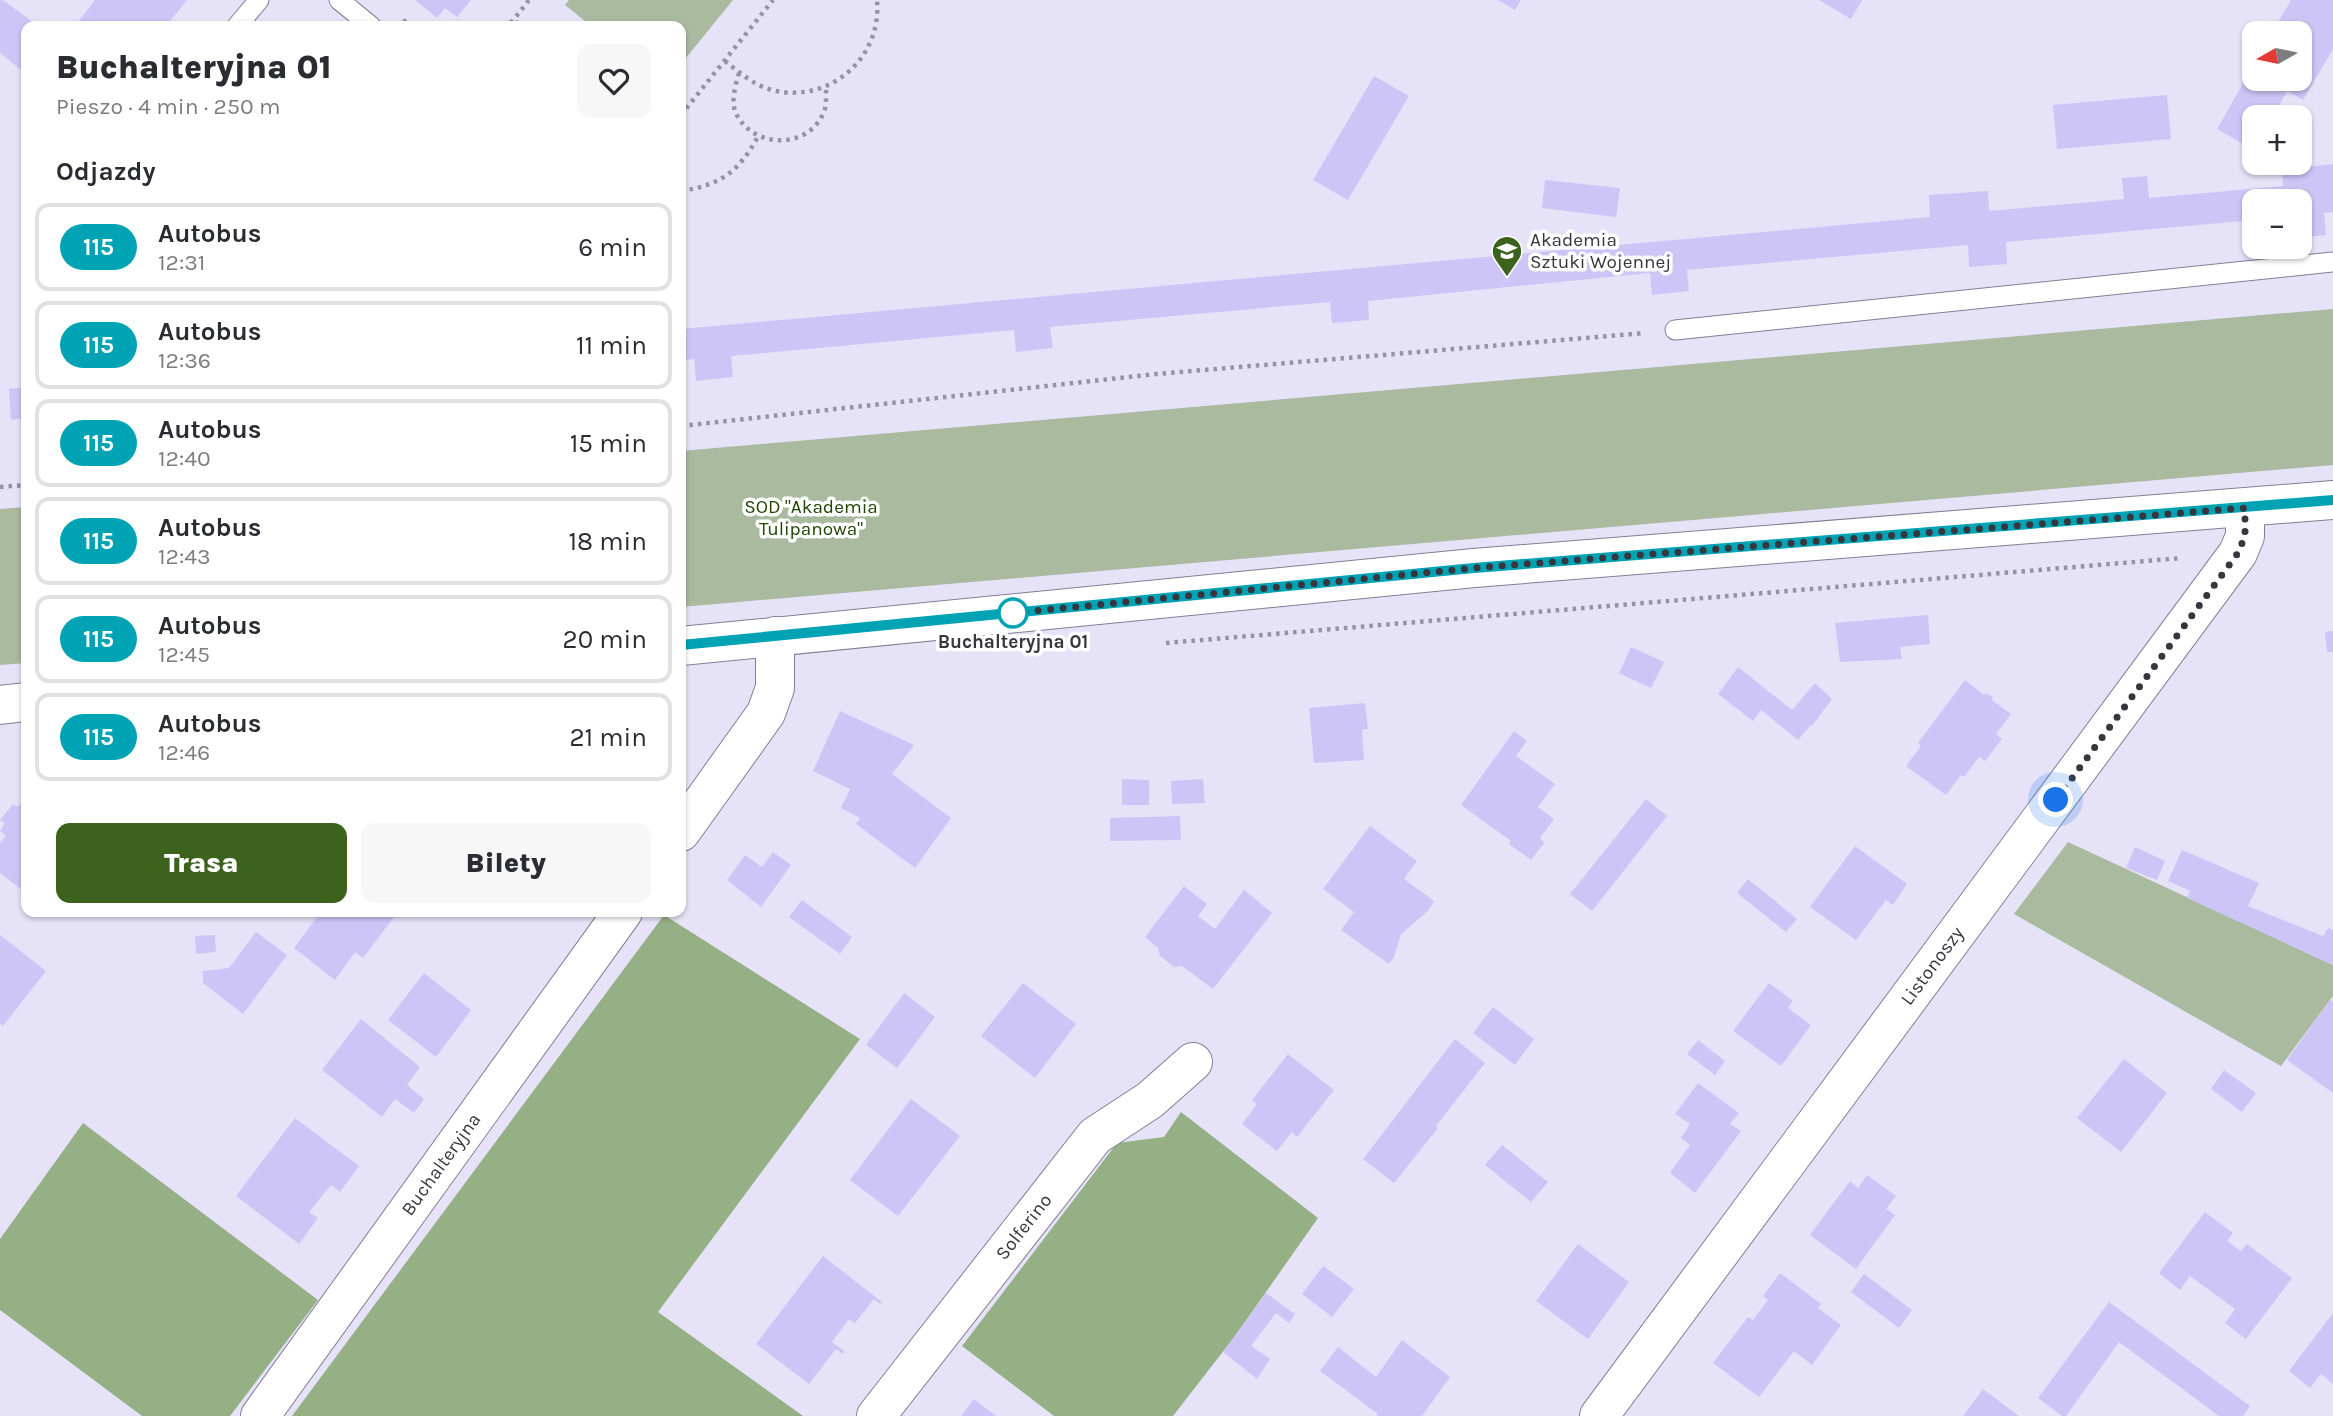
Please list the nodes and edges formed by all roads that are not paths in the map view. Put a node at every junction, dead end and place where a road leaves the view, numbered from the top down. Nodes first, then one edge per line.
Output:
1 (259, 0) edge
2 (340, 0) edge
3 (241, 21) edge
4 (365, 21) edge
5 (2333, 262) edge
6 (1675, 330) road end
7 (2333, 500) edge
8 (2245, 508) junction
9 (775, 636) junction
10 (686, 645) edge
11 (21, 703) edge
12 (0, 705) edge
13 (686, 825) edge
14 (619, 917) edge
15 (1193, 1062) dead end
16 (260, 1416) edge
17 (876, 1416) edge
18 (1599, 1416) edge

1 - 3 lane
2 - 4 lane
5 - 6 lane
7 - 8 street
8 - 9 street
8 - 18 street, Listonoszy
9 - 10 street
9 - 13 street
11 - 12 street
14 - 16 street, Buchalteryjna
15 - 17 street, Solferino

